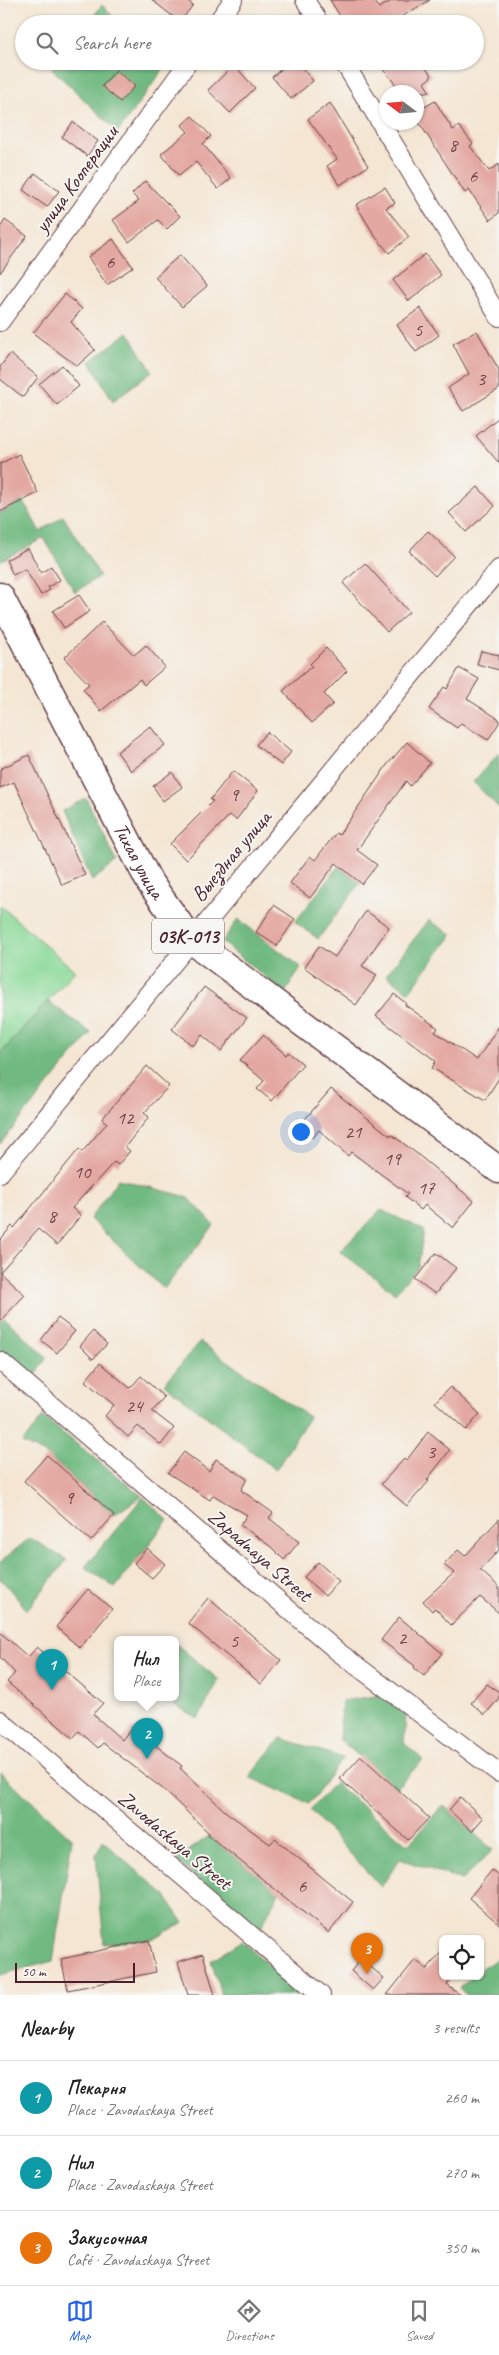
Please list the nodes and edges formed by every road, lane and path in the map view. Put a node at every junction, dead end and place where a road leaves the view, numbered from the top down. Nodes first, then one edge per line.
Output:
1 (233, 0) edge
2 (305, 0) edge
3 (222, 15) edge
4 (314, 15) edge
5 (182, 70) edge
6 (348, 70) edge
7 (499, 317) edge
8 (0, 322) edge
9 (499, 569) edge
10 (0, 596) edge
11 (191, 940) junction
12 (499, 1170) edge
13 (0, 1173) edge
14 (0, 1361) edge
15 (0, 1720) edge
16 (499, 1773) edge
17 (321, 1995) edge

1 - 3 street
2 - 4 street
5 - 8 street, улица Кооперации
6 - 7 street
9 - 11 street, Выездная улица
10 - 11 main road, Тихая улица / 03К-013
11 - 12 main road, Тихая улица / 03К-013
11 - 13 street, Выездная улица
14 - 16 street, Zapadnaya Street
15 - 17 street, Zavodaskaya Street

